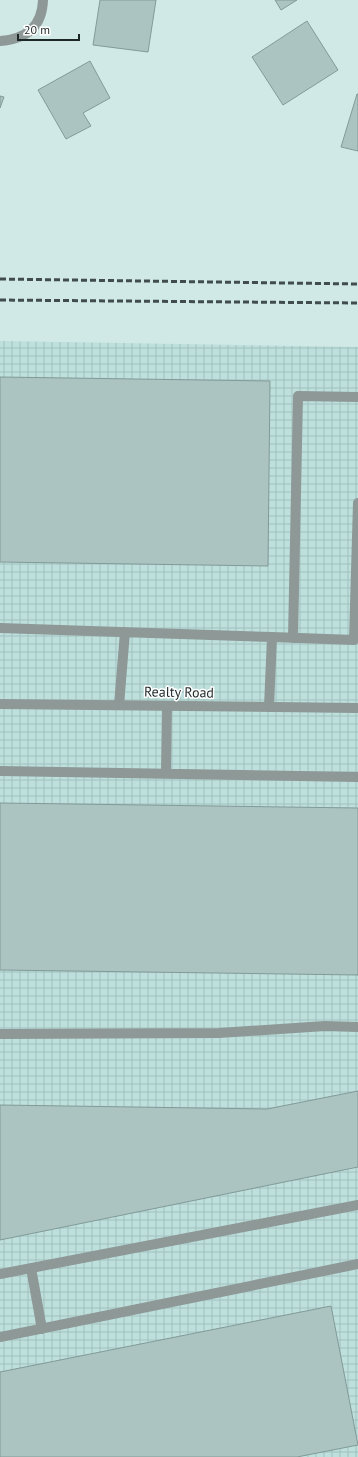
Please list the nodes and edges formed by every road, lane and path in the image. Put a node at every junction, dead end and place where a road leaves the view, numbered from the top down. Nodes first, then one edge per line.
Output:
1 (43, 0) edge
2 (0, 41) edge
3 (358, 397) edge
4 (358, 503) edge
5 (0, 628) edge
6 (125, 632) junction
7 (272, 637) junction
8 (293, 638) junction
9 (0, 704) edge
10 (120, 705) junction
11 (167, 706) junction
12 (269, 707) junction
13 (358, 708) edge
14 (0, 771) edge
15 (166, 773) junction
16 (358, 777) edge
17 (358, 1027) edge
18 (0, 1034) edge
19 (358, 1205) edge
20 (358, 1264) edge
21 (31, 1268) junction
22 (0, 1274) edge
23 (42, 1329) junction
24 (0, 1337) edge

1 - 2 street
3 - 8 street
4 - 8 street
5 - 6 street
6 - 7 street
6 - 10 street
7 - 8 street
7 - 12 street
9 - 10 street, Realty Road
10 - 11 street, Realty Road
11 - 12 street, Realty Road
11 - 15 street
12 - 13 street, Realty Road
14 - 15 street
15 - 16 street
17 - 18 street
19 - 21 street
20 - 23 street
21 - 22 street
21 - 23 street
23 - 24 street

